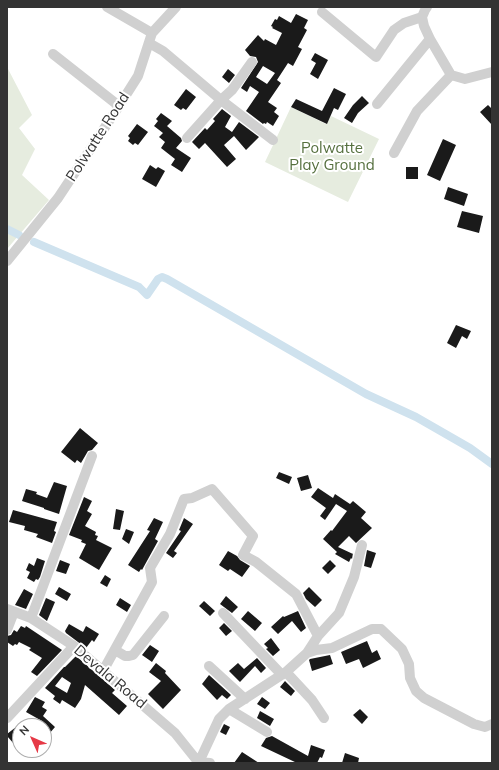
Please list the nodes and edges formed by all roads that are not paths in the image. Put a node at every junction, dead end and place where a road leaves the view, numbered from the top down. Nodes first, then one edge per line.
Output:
1 (107, 7) edge
2 (176, 7) edge
3 (427, 7) edge
4 (322, 12) dead end
5 (422, 17) junction
6 (152, 33) junction
7 (430, 39) junction
8 (149, 43) junction
9 (53, 54) dead end
10 (252, 62) dead end
11 (492, 72) edge
12 (451, 75) junction
13 (221, 100) junction
14 (377, 104) dead end
15 (119, 106) junction
16 (188, 138) dead end
17 (273, 140) dead end
18 (394, 153) dead end
19 (7, 261) edge
20 (92, 456) dead end
21 (362, 545) dead end
22 (10, 610) edge
23 (223, 613) dead end
24 (164, 616) dead end
25 (31, 618) junction
26 (7, 630) edge
27 (318, 636) junction
28 (74, 646) junction
29 (115, 650) junction
30 (308, 654) junction
31 (208, 666) dead end
32 (103, 671) junction
33 (284, 674) junction
34 (245, 699) junction
35 (229, 709) junction
36 (7, 718) edge
37 (324, 718) dead end
38 (492, 724) edge
39 (267, 732) dead end
40 (199, 762) edge
41 (210, 763) edge

1 - 6 street
2 - 6 street, Polwatte Road
3 - 5 street
4 - 5 street
5 - 7 street
6 - 8 street, Polwatte Road
7 - 12 street
7 - 14 street
8 - 13 street
8 - 15 street, Polwatte Road
9 - 15 street
10 - 13 street
11 - 12 street
12 - 18 street
13 - 16 street
13 - 17 street
15 - 19 street, Polwatte Road
20 - 25 street
21 - 27 street
22 - 25 street, Devala Road
22 - 26 street
23 - 33 street
24 - 29 street
25 - 28 street, Devala Road
27 - 29 street
27 - 30 street
28 - 32 street, Devala Road
28 - 36 street
29 - 32 street
30 - 33 street
30 - 38 street
31 - 34 street
32 - 40 street, Devala Road
33 - 34 street
33 - 37 street
34 - 35 street
35 - 39 street
35 - 40 street
40 - 41 street

